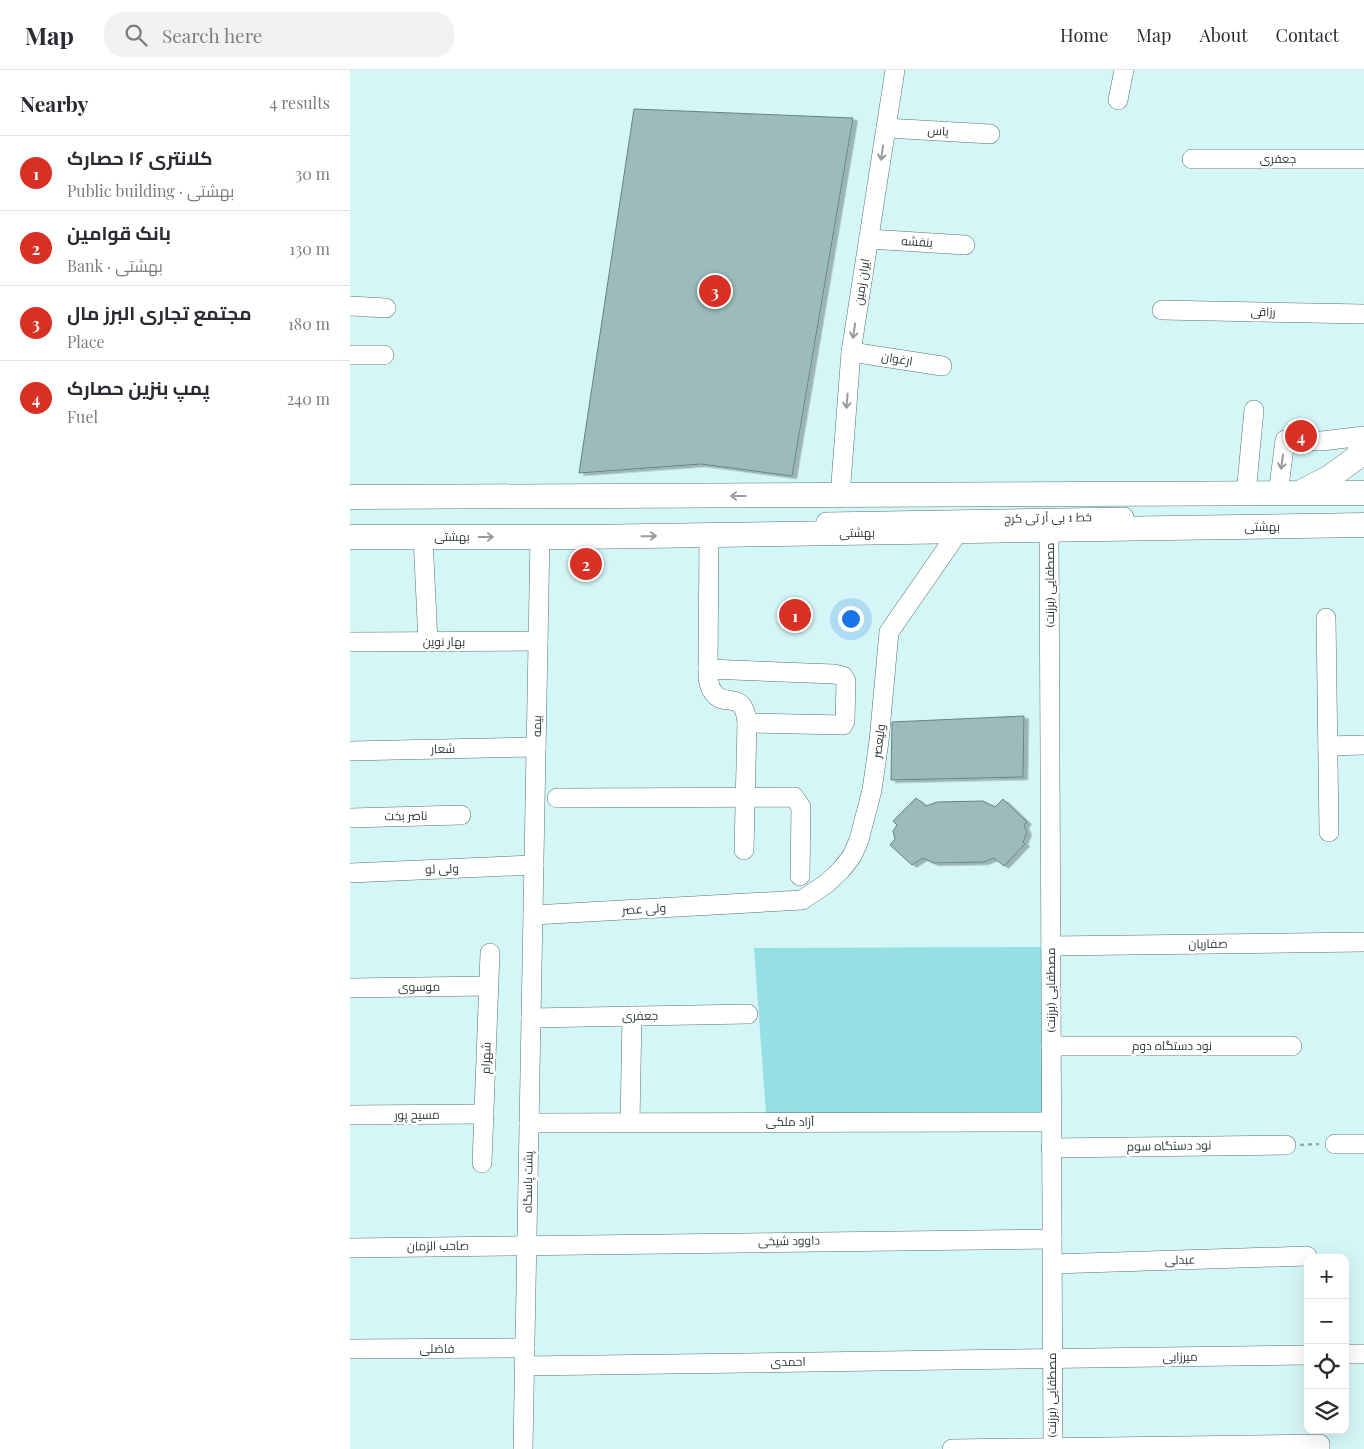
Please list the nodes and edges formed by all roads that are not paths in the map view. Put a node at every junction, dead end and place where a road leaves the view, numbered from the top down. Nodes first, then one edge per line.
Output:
1 (895, 70) edge
2 (1124, 70) edge
3 (1118, 100) dead end
4 (886, 128) junction
5 (990, 134) dead end
6 (1192, 158) dead end
7 (1364, 159) edge
8 (869, 239) junction
9 (964, 245) dead end
10 (350, 306) edge
11 (386, 308) dead end
12 (1162, 310) dead end
13 (1364, 314) edge
14 (851, 352) junction
15 (350, 355) edge
16 (384, 356) dead end
17 (942, 366) dead end
18 (1254, 410) dead end
19 (1364, 436) edge
20 (1364, 444) edge
21 (1364, 493) edge
22 (1246, 494) junction
23 (1287, 494) junction
24 (766, 496) junction
25 (840, 496) junction
26 (350, 497) edge
27 (418, 497) junction
28 (516, 497) junction
29 (579, 497) junction
30 (1364, 500) edge
31 (350, 505) edge
32 (1364, 515) edge
33 (350, 525) edge
34 (1364, 525) edge
35 (1049, 530) junction
36 (959, 531) junction
37 (709, 534) junction
38 (734, 534) junction
39 (350, 537) edge
40 (417, 537) junction
41 (513, 537) junction
42 (540, 537) junction
43 (581, 537) junction
44 (1326, 618) dead end
45 (538, 641) junction
46 (350, 642) edge
47 (428, 642) junction
48 (708, 669) junction
49 (747, 722) junction
50 (1364, 745) edge
51 (1328, 746) junction
52 (536, 747) junction
53 (350, 751) edge
54 (745, 797) junction
55 (557, 798) dead end
56 (461, 815) dead end
57 (350, 818) edge
58 (1329, 832) dead end
59 (744, 850) dead end
60 (534, 866) junction
61 (350, 873) edge
62 (800, 876) dead end
63 (755, 904) joint
64 (533, 915) junction
65 (1364, 942) edge
66 (1051, 946) junction
67 (490, 953) dead end
68 (489, 986) junction
69 (350, 988) edge
70 (748, 1014) dead end
71 (632, 1016) junction
72 (531, 1018) junction
73 (1051, 1046) junction
74 (1292, 1046) dead end
75 (484, 1114) junction
76 (350, 1115) edge
77 (630, 1122) junction
78 (1051, 1122) junction
79 (529, 1123) junction
80 (1335, 1144) road end
81 (1364, 1144) edge
82 (1286, 1145) road end
83 (1051, 1148) junction
84 (482, 1163) dead end
85 (1052, 1239) junction
86 (527, 1244) junction
87 (350, 1248) edge
88 (1304, 1256) edge
89 (1052, 1264) junction
90 (350, 1349) edge
91 (1349, 1354) edge
92 (1364, 1354) edge
93 (1304, 1355) edge
94 (524, 1357) junction
95 (1052, 1358) junction
96 (1053, 1448) edge
97 (523, 1449) edge
98 (952, 1449) edge
99 (1320, 1449) edge

1 - 4 street, ایران زمین
2 - 3 street
4 - 5 street, یاس
4 -> 8 street, ایران زمین
6 - 7 street, جعفری
8 - 9 street, بنفشه
8 -> 14 street, ایران زمین
10 - 11 street
12 - 13 street, رزاقی
14 - 17 street, ارغوان
14 -> 25 street, ایران زمین
15 - 16 street
18 - 22 street
19 -> 23 street
20 - 23 main road
21 - 23 main road
22 - 23 main road
22 - 25 main road
24 - 25 main road
24 -> 29 main road
24 - 30 street, خط 1 بی آر تی کرج
26 - 27 main road
27 - 28 main road
27 - 31 street
28 - 29 main road
28 - 41 main road
29 - 43 main road
32 - 38 street, خط 1 بی آر تی کرج
33 - 40 street
34 - 35 main road, بهشتی
35 - 36 main road, بهشتی
35 - 66 street, مصطفایی (برزنت)
36 - 38 main road, بهشتی
36 - 63 street, ولیعصر
37 - 38 main road, بهشتی
43 -> 37 main road, بهشتی
37 - 48 street
39 - 40 main road, بهشتی
40 -> 41 main road, بهشتی
40 - 47 street
41 - 42 main road, بهشتی
42 - 43 main road, بهشتی
42 - 45 street, بیمه
44 - 51 street
45 - 47 street, بهار نوین
45 - 52 street, بیمه
46 - 47 street, بهار نوین
48 - 49 street
48 - 49 street
49 - 54 street
50 - 51 street
51 - 58 street
52 - 53 street, شعار
52 - 60 street, بیمه
54 - 55 street
54 - 59 street
54 - 62 street
56 - 57 street, ناصر بخت
60 - 61 street, ولی لو
60 - 64 street, بیمه
63 - 64 street, ولی عصر
64 - 72 street, پشت پاسگاه
65 - 66 street, صفاریان
66 - 73 street, مصطفایی (برزنت)
67 - 68 street, شهرام
68 - 69 street, موسوی
68 - 75 street, شهرام
70 - 71 street, جعفری
71 - 72 street, جعفری
71 - 77 street
72 - 79 street, پشت پاسگاه
73 - 74 street, نود دستگاه دوم
73 - 78 street, مصطفایی (برزنت)
75 - 76 street, مسیح پور
75 - 84 street, شهرام
77 - 78 street, آزاد ملکی
77 - 79 street, آزاد ملکی
78 - 83 street, مصطفایی (برزنت)
79 - 86 street, پشت پاسگاه
80 - 81 street
82 - 83 street, نود دستگاه سوم
83 - 85 street, مصطفایی (برزنت)
85 - 86 street, داوود شیخی
85 - 89 street, مصطفایی (برزنت)
86 - 87 street, صاحب الزمان
86 - 94 street, پشت پاسگاه
88 - 89 street, عبدلی
89 - 95 street, مصطفایی (برزنت)
90 - 94 street, فاضلی
91 - 92 street
93 - 95 street, میرزایی
94 - 95 street, احمدی
94 - 97 street, پشت پاسگاه
95 - 96 street, مصطفایی (برزنت)
96 - 98 street
96 - 99 street

